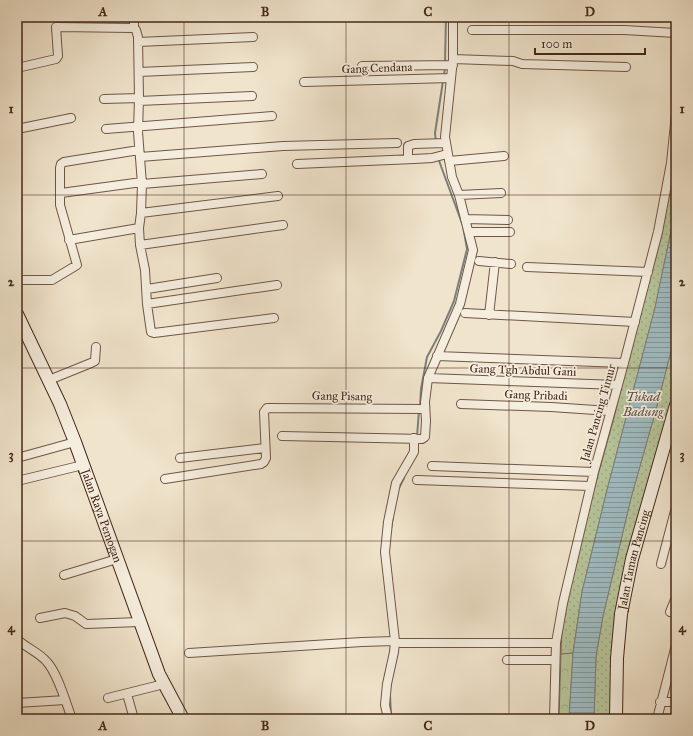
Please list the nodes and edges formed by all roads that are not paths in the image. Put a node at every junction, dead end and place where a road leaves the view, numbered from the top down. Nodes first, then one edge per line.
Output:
1 (134, 17) edge
2 (453, 17) edge
3 (134, 28) junction
4 (472, 30) dead end
5 (676, 33) edge
6 (253, 37) dead end
7 (138, 42) junction
8 (450, 64) junction
9 (362, 66) dead end
10 (253, 67) dead end
11 (626, 67) dead end
12 (17, 68) edge
13 (139, 72) junction
14 (446, 78) junction
15 (304, 82) dead end
16 (252, 96) dead end
17 (104, 99) dead end
18 (139, 100) junction
19 (676, 114) edge
20 (272, 116) dead end
21 (71, 118) dead end
22 (138, 128) junction
23 (17, 129) edge
24 (106, 130) dead end
25 (397, 143) dead end
26 (441, 144) junction
27 (140, 154) junction
28 (504, 156) dead end
29 (444, 157) junction
30 (408, 159) junction
31 (297, 164) dead end
32 (262, 174) dead end
33 (142, 183) junction
34 (60, 193) junction
35 (501, 193) dead end
36 (459, 195) junction
37 (278, 196) dead end
38 (141, 213) junction
39 (466, 219) junction
40 (508, 220) dead end
41 (283, 224) dead end
42 (139, 228) junction
43 (469, 232) junction
44 (510, 232) dead end
45 (70, 240) junction
46 (140, 245) junction
47 (479, 261) dead end
48 (495, 262) junction
49 (511, 264) dead end
50 (527, 267) dead end
51 (648, 272) junction
52 (217, 278) dead end
53 (17, 280) edge
54 (277, 285) dead end
55 (147, 289) junction
56 (147, 304) junction
57 (465, 313) dead end
58 (17, 314) edge
59 (489, 315) junction
60 (274, 318) dead end
61 (635, 322) junction
62 (96, 347) dead end
63 (437, 356) junction
64 (624, 363) junction
65 (428, 378) junction
66 (49, 380) junction
67 (618, 385) junction
68 (461, 404) dead end
69 (676, 405) edge
70 (422, 410) junction
71 (610, 411) junction
72 (282, 436) dead end
73 (417, 439) junction
74 (671, 439) edge
75 (75, 442) junction
76 (265, 448) junction
77 (17, 458) edge
78 (180, 458) dead end
79 (83, 465) junction
80 (432, 466) dead end
81 (594, 472) junction
82 (165, 479) dead end
83 (417, 480) dead end
84 (17, 481) edge
85 (590, 486) junction
86 (676, 507) edge
87 (117, 560) junction
88 (661, 564) dead end
89 (64, 575) dead end
90 (676, 596) edge
91 (670, 612) dead end
92 (40, 618) dead end
93 (139, 622) junction
94 (17, 639) edge
95 (397, 642) junction
96 (556, 643) junction
97 (676, 645) edge
98 (189, 654) dead end
99 (507, 660) dead end
100 (555, 660) junction
101 (164, 684) junction
102 (127, 694) junction
103 (108, 698) dead end
104 (65, 700) junction
105 (660, 702) junction
106 (676, 702) edge
107 (17, 703) edge
108 (72, 719) edge
109 (134, 719) edge
110 (183, 719) edge
111 (388, 719) edge
112 (554, 719) edge
113 (616, 719) edge
114 (657, 719) edge

1 - 3 street
2 - 8 street
3 - 7 street
3 - 12 street
4 - 5 street
6 - 7 street
7 - 13 street
8 - 9 street
8 - 11 street
8 - 14 street
10 - 13 street
13 - 18 street
14 - 15 street, Gang Cendana
14 - 26 street
16 - 18 street
17 - 18 street
18 - 22 street
19 - 51 street, Jalan Pancing Timur
20 - 22 street
21 - 23 street
22 - 24 street
22 - 27 street
25 - 27 street
26 - 29 street
26 - 30 street
27 - 33 street
27 - 34 street
28 - 29 street
29 - 30 street
29 - 36 street
30 - 31 street
32 - 33 street
33 - 34 street
33 - 38 street
34 - 45 street
35 - 36 street
36 - 39 street
37 - 38 street
38 - 42 street
39 - 40 street
39 - 43 street
41 - 46 street
42 - 45 street
42 - 46 street
43 - 44 street
43 - 63 street
45 - 53 street
46 - 55 street
47 - 48 street
48 - 49 street
48 - 59 street
50 - 51 street
51 - 61 street, Jalan Pancing Timur
52 - 55 street
54 - 56 street
55 - 56 street
56 - 60 street
57 - 59 street
58 - 66 street, Jalan Raya Pemogan
59 - 61 street
61 - 64 street, Jalan Pancing Timur
62 - 66 street
63 - 64 street
63 - 65 street
64 - 67 street, Jalan Pancing Timur
65 - 67 street, Gang Tgh Abdul Gani
65 - 70 street
66 - 75 street, Jalan Raya Pemogan
67 - 71 street, Jalan Pancing Timur
68 - 71 street, Gang Pribadi
69 - 74 street, Jalan Taman Pancing
70 - 73 street
70 - 76 street, Gang Pisang
71 - 81 street, Jalan Pancing Timur
72 - 73 street
73 - 95 street
74 - 113 street, Jalan Taman Pancing
75 - 77 street
75 - 79 street, Jalan Raya Pemogan
76 - 78 street
76 - 82 street
79 - 84 street
79 - 87 street, Jalan Raya Pemogan
80 - 81 street
81 - 85 street, Jalan Pancing Timur
83 - 85 street
85 - 96 street, Jalan Pancing Timur
86 - 88 street
87 - 89 street
87 - 93 street, Jalan Raya Pemogan
90 - 91 street
92 - 93 street
93 - 101 street, Jalan Raya Pemogan
94 - 104 street
95 - 96 street
95 - 98 street
95 - 111 street
96 - 100 street, Jalan Pancing Timur
97 - 105 street
99 - 100 street
100 - 112 street, Jalan Pancing Timur
101 - 102 street
101 - 110 street, Jalan Raya Pemogan
102 - 103 street
102 - 109 street
104 - 107 street
104 - 108 street
105 - 106 street
105 - 114 street

